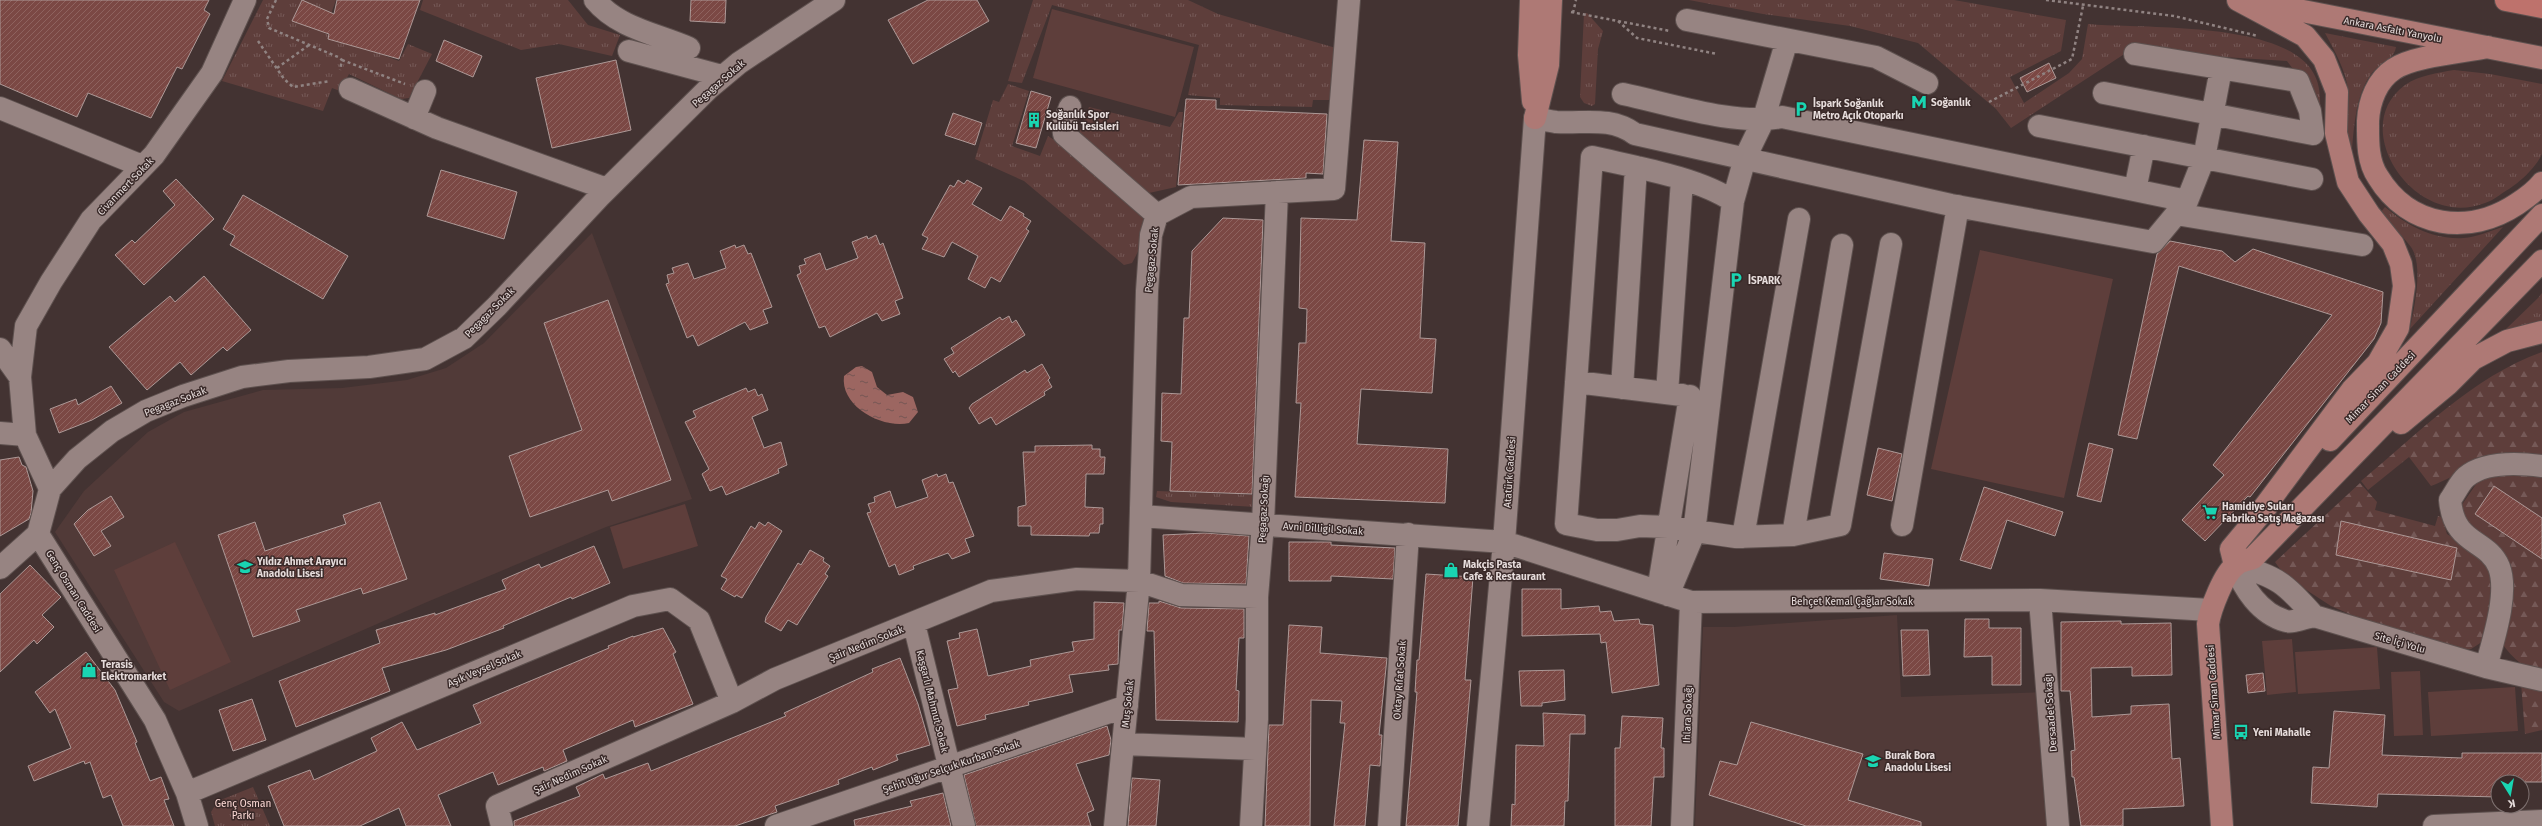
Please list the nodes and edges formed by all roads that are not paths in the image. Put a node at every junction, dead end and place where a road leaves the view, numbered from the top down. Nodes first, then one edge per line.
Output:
1 (245, 0) edge
2 (595, 0) edge
3 (834, 0) edge
4 (1349, 0) edge
5 (2238, 0) edge
6 (2244, 0) edge
7 (2506, 0) edge
8 (1544, 3) edge
9 (2542, 7) edge
10 (1687, 20) dead end
11 (1787, 40) junction
12 (2488, 47) junction
13 (689, 48) dead end
14 (629, 51) dead end
15 (2135, 54) dead end
16 (2542, 58) edge
17 (2221, 69) junction
18 (722, 76) junction
19 (342, 79) road end
20 (1927, 83) dead end
21 (425, 91) road end
22 (2104, 93) dead end
23 (1623, 94) dead end
24 (1070, 107) dead end
25 (0, 108) edge
26 (2214, 114) junction
27 (414, 118) junction
28 (1535, 118) junction
29 (1763, 121) junction
30 (2039, 126) dead end
31 (2144, 146) junction
32 (1744, 158) junction
33 (2204, 158) junction
34 (142, 166) junction
35 (1636, 167) junction
36 (1682, 180) junction
37 (2312, 180) dead end
38 (2542, 183) edge
39 (607, 189) junction
40 (2135, 190) junction
41 (1277, 192) junction
42 (1733, 201) junction
43 (1958, 206) junction
44 (2182, 208) junction
45 (1157, 215) junction
46 (2542, 215) edge
47 (1800, 219) dead end
48 (1891, 244) dead end
49 (1842, 245) dead end
50 (2362, 245) dead end
51 (2542, 261) edge
52 (2542, 332) edge
53 (0, 349) edge
54 (20, 377) junction
55 (1576, 382) junction
56 (1622, 388) junction
57 (1667, 393) junction
58 (1700, 397) junction
59 (0, 433) edge
60 (26, 435) junction
61 (2542, 466) edge
62 (50, 489) junction
63 (2316, 492) junction
64 (1141, 516) junction
65 (2257, 517) junction
66 (1263, 524) junction
67 (1902, 525) dead end
68 (1668, 527) junction
69 (1694, 533) junction
70 (38, 534) junction
71 (1408, 534) junction
72 (1793, 535) junction
73 (1743, 537) junction
74 (1504, 542) junction
75 (2235, 565) junction
76 (0, 568) edge
77 (1139, 581) junction
78 (1663, 593) junction
79 (1257, 597) junction
80 (2040, 600) junction
81 (1691, 602) junction
82 (2210, 610) junction
83 (2314, 616) junction
84 (914, 624) junction
85 (2486, 667) junction
86 (2542, 680) edge
87 (732, 702) junction
88 (1127, 706) junction
89 (1123, 744) junction
90 (1255, 749) junction
91 (949, 767) junction
92 (187, 793) junction
93 (499, 816) edge
94 (2542, 821) edge
95 (197, 826) edge
96 (776, 826) edge
97 (964, 826) edge
98 (1115, 826) edge
99 (1250, 826) edge
100 (1390, 826) edge
101 (1478, 826) edge
102 (1682, 826) edge
103 (2058, 826) edge
104 (2222, 826) edge
105 (2434, 826) edge

1 - 34 street, Civanmert Sokak
2 - 13 street
3 - 18 street, Pegagaz Sokak
4 - 41 street, Pegagaz Sokak
5 - 65 main road
6 - 12 main road, Ankara Asfaltı Yanyolu
7 - 9 highway
8 - 28 main road
10 - 11 street
11 - 20 street
11 - 29 street
12 - 16 main road, Ankara Asfaltı Yanyolu
12 - 38 main road
14 - 18 street
15 - 17 street
17 - 26 street
17 - 26 street
18 - 39 street, Pegagaz Sokak
19 - 27 street
21 - 27 street
22 - 26 street
23 - 29 street
24 - 45 street
25 - 34 street
26 - 33 street
27 - 39 street
28 - 32 street
28 - 74 street, Atatürk Caddesi
29 - 32 street
29 - 40 street
30 - 31 street
31 - 33 street
31 - 40 street
32 - 42 street
32 - 43 street
33 - 37 street
33 - 44 street
34 - 54 street, Civanmert Sokak
35 - 36 street
35 - 55 street
35 - 56 street
36 - 42 street
36 - 57 street
39 - 62 street, Pegagaz Sokak
40 - 44 street
41 - 45 street, Pegagaz Sokak
41 - 66 street, Pegagaz Sokağı
42 - 58 street
43 - 44 street
43 - 67 street
44 - 50 street
45 - 64 street, Pegagaz Sokak
46 - 65 main road, Mimar Sinan Caddesi
47 - 73 street
48 - 72 street
49 - 72 street
51 - 63 main road
52 - 63 main road
53 - 54 street
54 - 60 street
55 - 56 street
55 - 68 street
56 - 57 street
57 - 58 street
58 - 68 street
58 - 69 street
59 - 60 street
60 - 62 street
61 - 85 street
62 - 70 street
63 - 75 main road
64 - 66 street, Avni Dilligil Sokak
64 - 77 street, Pegagaz Sokak
65 - 75 main road, Mimar Sinan Caddesi
66 - 71 street, Avni Dilligil Sokak
66 - 79 street, Pegagaz Sokağı
68 - 69 street
68 - 78 street
69 - 73 street
69 - 78 street
70 - 76 street
70 - 92 street, Genç Osman Caddesi
71 - 74 street, Avni Dilligil Sokak
71 - 100 street, Oktay Rıfat Sokak
72 - 73 street
74 - 78 street, Behçet Kemal Çağlar Sokak
74 - 101 street, Atatürk Caddesi
75 - 82 main road, Mimar Sinan Caddesi
75 - 83 street
75 - 83 street
77 - 79 street, Şair Nedim Sokak
77 - 84 street, Şair Nedim Sokak
77 - 88 street, Muş Sokak
78 - 81 street, Behçet Kemal Çağlar Sokak
79 - 90 street, Pegagaz Sokağı
80 - 81 street, Behçet Kemal Çağlar Sokak
80 - 82 street, Behçet Kemal Çağlar Sokak
80 - 103 street, Dersaadet Sokağı
81 - 102 street, Ihlara Sokağı
82 - 104 main road, Mimar Sinan Caddesi
83 - 85 street, Site İçi Yolu
84 - 87 street, Şair Nedim Sokak
84 - 91 street, Kaşgarlı Mahmut Sokak
85 - 86 street, Site İçi Yolu
87 - 92 street, Aşık Veysel Sokak
87 - 93 street, Şair Nedim Sokak
88 - 89 street, Muş Sokak
88 - 91 street, Şehit Uğur Selçuk Kurban Sokak
89 - 90 street
89 - 98 street, Muş Sokak
90 - 99 street, Pegagaz Sokağı
91 - 96 street, Şehit Uğur Selçuk Kurban Sokak
91 - 97 street, Kaşgarlı Mahmut Sokak
92 - 95 street, Genç Osman Caddesi
94 - 105 street

